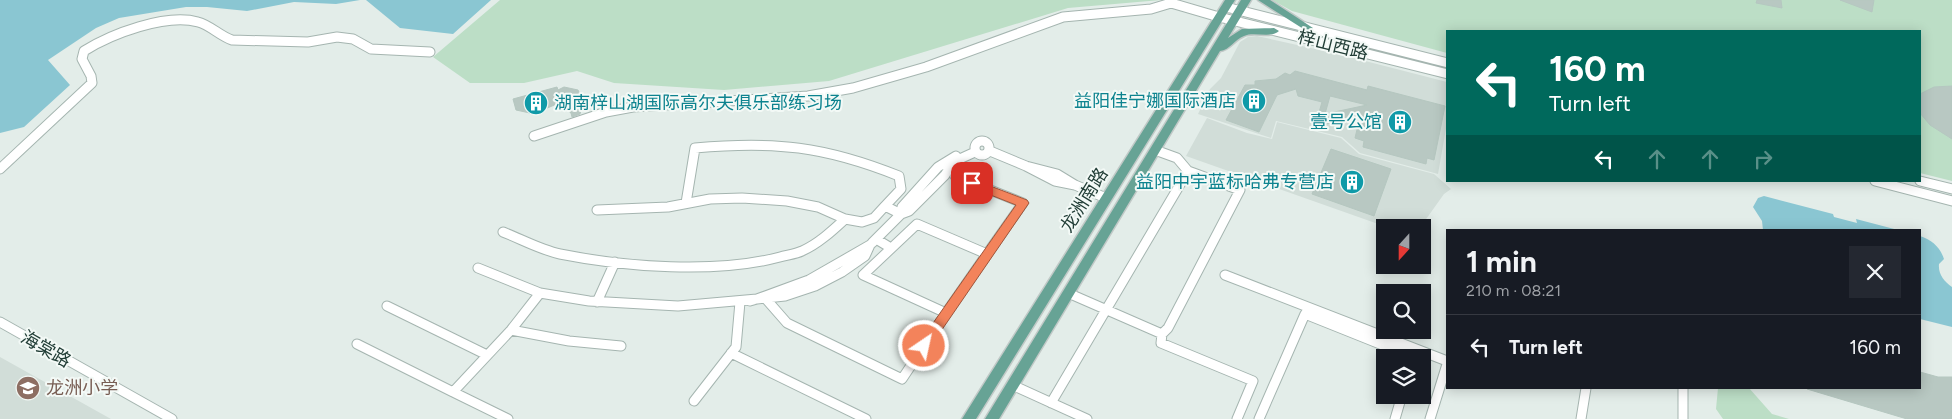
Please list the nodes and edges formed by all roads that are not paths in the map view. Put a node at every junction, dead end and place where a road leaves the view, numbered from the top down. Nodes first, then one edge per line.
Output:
1 (1246, 0) edge
2 (1263, 0) edge
3 (1172, 1) edge
4 (1227, 2) edge
5 (1236, 15) junction
6 (1219, 17) junction
7 (1308, 28) junction
8 (1274, 30) junction
9 (430, 52) dead end
10 (1211, 58) junction
11 (1446, 62) edge
12 (1446, 73) edge
13 (534, 136) dead end
14 (974, 149) joint
15 (1155, 150) junction
16 (0, 169) edge
17 (1188, 171) junction
18 (955, 176) dead end
19 (1921, 181) edge
20 (1879, 182) edge
21 (1952, 189) edge
22 (1106, 198) junction
23 (1952, 201) edge
24 (686, 203) junction
25 (885, 206) junction
26 (597, 210) dead end
27 (901, 214) junction
28 (845, 218) junction
29 (504, 232) dead end
30 (873, 242) junction
31 (892, 248) junction
32 (987, 254) junction
33 (615, 262) junction
34 (478, 268) dead end
35 (1225, 275) dead end
36 (540, 293) junction
37 (1068, 293) junction
38 (766, 299) junction
39 (745, 301) junction
40 (598, 302) junction
41 (387, 306) dead end
42 (1106, 310) junction
43 (946, 313) junction
44 (0, 322) edge
45 (511, 330) junction
46 (1162, 334) junction
47 (357, 344) dead end
48 (621, 346) dead end
49 (1392, 349) edge
50 (731, 353) junction
51 (487, 355) junction
52 (1446, 361) edge
53 (1446, 364) edge
54 (1012, 385) junction
55 (1586, 389) edge
56 (1683, 389) edge
57 (453, 392) junction
58 (694, 401) dead end
59 (1051, 403) junction
60 (1399, 404) edge
61 (172, 419) edge
62 (508, 419) edge
63 (866, 419) edge
64 (969, 419) edge
65 (992, 419) edge
66 (1087, 419) edge
67 (1237, 419) edge
68 (1259, 419) edge
69 (1395, 419) edge
70 (1430, 419) edge
71 (1580, 419) edge
72 (1683, 419) edge

1 - 5 main road, 龙洲南路
2 - 7 main road
3 - 6 street
3 - 13 street
4 - 5 street, 梓山西路
4 - 6 main road, 龙洲南路
5 - 6 street, 梓山西路
5 - 7 street, 梓山西路
5 - 8 street, 梓山西路
5 - 10 main road, 龙洲南路
6 - 22 main road, 龙洲南路
7 - 11 street, 梓山西路
8 - 10 main road
8 - 12 street, 梓山西路
9 - 16 street
10 - 15 main road, 龙洲南路
14 - 22 street
14 - 27 street
15 - 17 street
15 - 37 main road, 龙洲南路
17 - 42 street
17 - 46 street
18 - 32 street
19 - 21 street
20 - 23 street
22 - 64 main road, 龙洲南路
24 - 25 street
24 - 26 street
24 - 28 street
25 - 27 street
25 - 28 street
27 - 30 street
28 - 33 street
29 - 33 street
30 - 31 street
30 - 38 street
30 - 39 street
31 - 32 street
31 - 43 street
32 - 43 street
33 - 40 street
34 - 36 street
35 - 52 street
36 - 40 street
36 - 45 street
37 - 42 street
37 - 54 main road, 龙洲南路
38 - 39 street
38 - 43 street
39 - 40 street
39 - 50 street
41 - 51 street
42 - 46 street
42 - 59 street
44 - 61 street, 海棠路
45 - 48 street
45 - 51 street
46 - 67 street
47 - 57 street
49 - 68 street
50 - 58 street
50 - 63 street
51 - 57 street
53 - 70 street
54 - 59 street
54 - 65 main road, 龙洲南路
55 - 71 street
56 - 72 street
57 - 62 street
59 - 66 street
60 - 69 street

